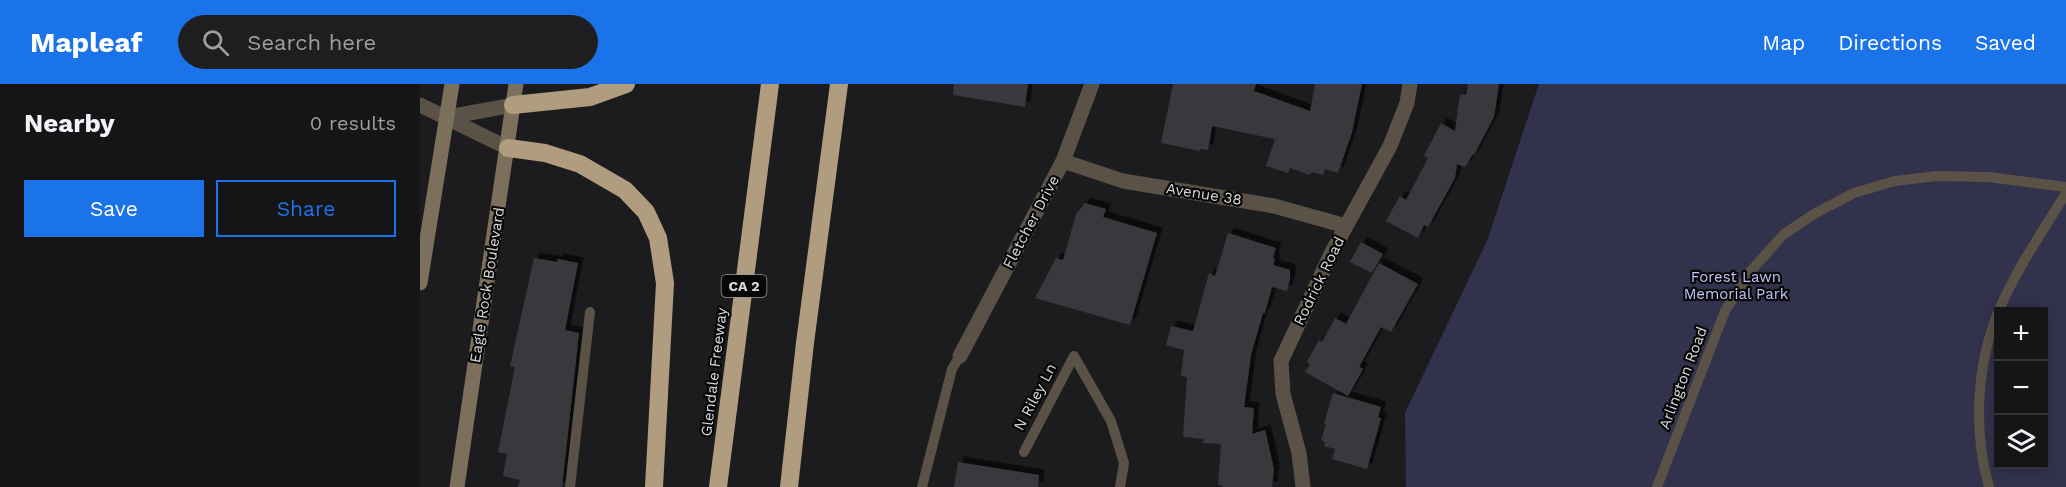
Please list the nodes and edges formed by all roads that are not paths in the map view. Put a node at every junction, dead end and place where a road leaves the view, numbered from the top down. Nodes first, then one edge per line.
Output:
1 (452, 84) edge
2 (516, 84) edge
3 (626, 84) edge
4 (770, 84) edge
5 (839, 84) edge
6 (1092, 84) edge
7 (1410, 84) edge
8 (420, 105) edge
9 (513, 105) junction
10 (448, 117) junction
11 (508, 148) junction
12 (1064, 161) junction
13 (2066, 187) edge
14 (2066, 194) edge
15 (1346, 226) junction
16 (420, 283) edge
17 (590, 312) dead end
18 (960, 356) joint
19 (1024, 452) dead end
20 (457, 487) edge
21 (570, 487) edge
22 (654, 487) edge
23 (718, 487) edge
24 (789, 487) edge
25 (922, 487) edge
26 (1120, 487) edge
27 (1304, 487) edge
28 (1658, 487) edge
29 (1989, 487) edge

1 - 10 main road
2 - 9 main road, Eagle Rock Boulevard
3 - 9 highway
4 - 23 highway, Glendale Freeway / CA 2
5 - 24 highway
6 - 12 street, Fletcher Drive
7 - 15 street, Rodrick Road
8 - 10 street
9 - 10 street
9 - 11 main road, Eagle Rock Boulevard
10 - 11 street
10 - 16 main road
11 - 20 main road, Eagle Rock Boulevard
11 - 22 highway
12 - 15 street, Avenue 38
12 - 18 street, Fletcher Drive
13 - 28 lane, Arlington Road
14 - 29 lane
15 - 27 street, Rodrick Road
17 - 21 lane
18 - 25 lane
19 - 26 lane, N Riley Ln

